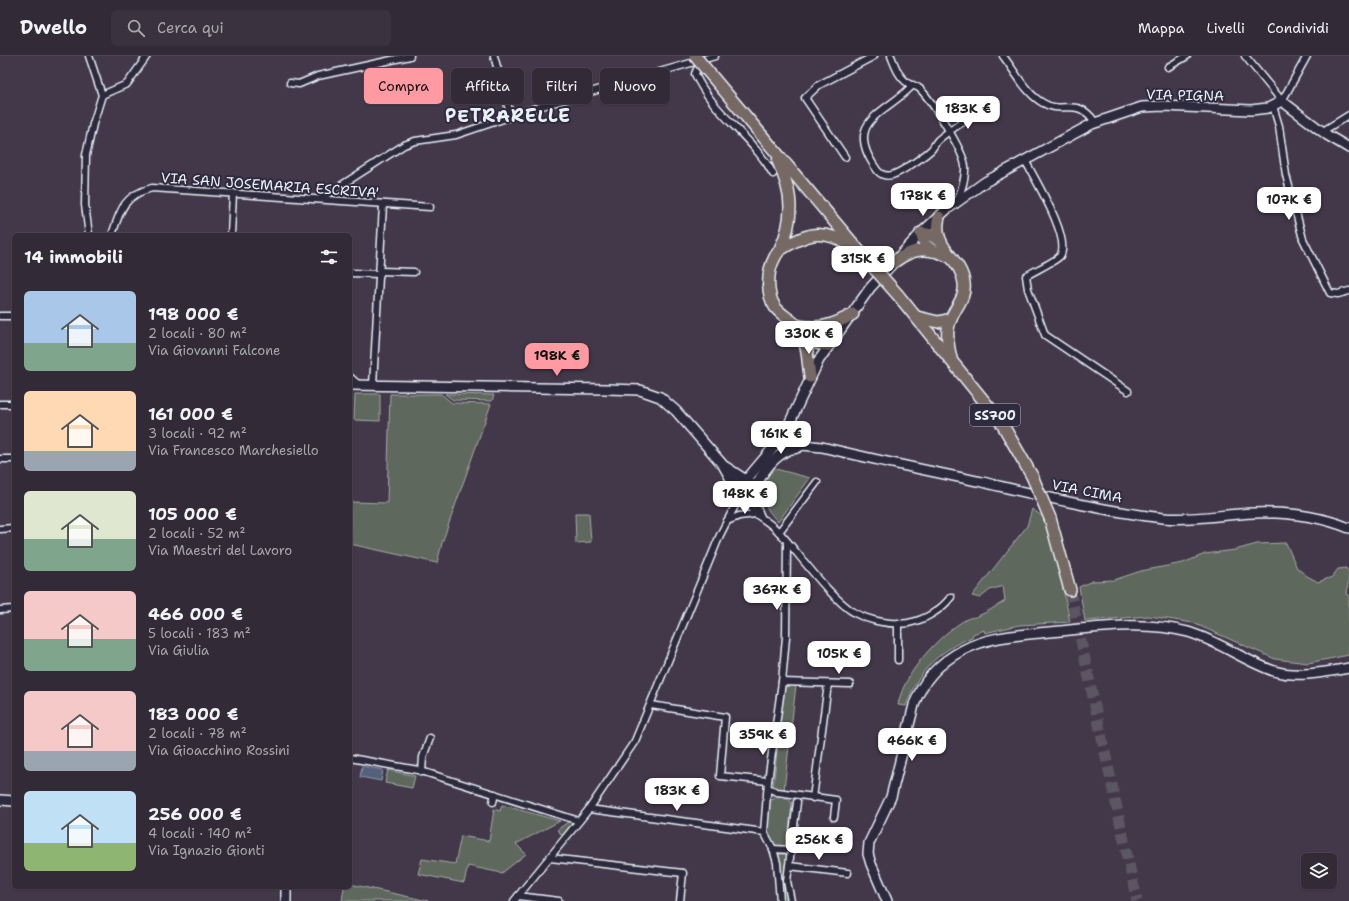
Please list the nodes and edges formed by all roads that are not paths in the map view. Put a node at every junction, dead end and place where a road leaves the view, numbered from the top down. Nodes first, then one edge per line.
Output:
1 (89, 56) edge
2 (147, 56) edge
3 (410, 56) edge
4 (494, 56) edge
5 (695, 56) edge
6 (714, 56) edge
7 (874, 56) edge
8 (891, 56) edge
9 (1003, 56) edge
10 (1186, 56) edge
11 (1245, 56) edge
12 (1307, 56) edge
13 (1168, 67) dead end
14 (290, 83) dead end
15 (913, 85) junction
16 (102, 95) junction
17 (1282, 101) junction
18 (1273, 106) junction
19 (975, 114) dead end
20 (1349, 115) edge
21 (511, 117) junction
22 (1095, 122) junction
23 (949, 131) junction
24 (1323, 131) junction
25 (1349, 148) edge
26 (773, 149) junction
27 (845, 157) dead end
28 (1026, 160) junction
29 (773, 174) dead end
30 (233, 193) junction
31 (320, 199) junction
32 (956, 202) junction
33 (383, 205) junction
34 (430, 207) dead end
35 (939, 217) junction
36 (89, 233) edge
37 (113, 233) edge
38 (231, 233) edge
39 (922, 233) junction
40 (941, 242) junction
41 (780, 250) junction
42 (933, 251) junction
43 (863, 255) junction
44 (950, 257) junction
45 (894, 262) junction
46 (352, 272) edge
47 (380, 272) junction
48 (414, 272) dead end
49 (1349, 291) edge
50 (853, 314) junction
51 (0, 316) edge
52 (12, 316) edge
53 (916, 317) junction
54 (951, 319) junction
55 (807, 331) junction
56 (828, 345) junction
57 (951, 359) junction
58 (810, 377) junction
59 (355, 385) edge
60 (373, 385) junction
61 (1128, 391) dead end
62 (0, 404) edge
63 (12, 404) edge
64 (796, 411) junction
65 (786, 432) junction
66 (801, 432) junction
67 (802, 445) junction
68 (822, 447) junction
69 (791, 449) junction
70 (12, 459) edge
71 (0, 460) edge
72 (723, 465) junction
73 (745, 480) junction
74 (817, 482) dead end
75 (754, 490) junction
76 (740, 494) junction
77 (758, 515) junction
78 (727, 521) junction
79 (12, 528) edge
80 (1349, 528) edge
81 (0, 529) edge
82 (779, 532) junction
83 (788, 542) junction
84 (1070, 590) tunnel mouth
85 (951, 597) dead end
86 (12, 609) edge
87 (0, 610) edge
88 (898, 623) junction
89 (898, 660) dead end
90 (1349, 668) edge
91 (782, 682) junction
92 (828, 684) junction
93 (850, 684) dead end
94 (651, 705) junction
95 (430, 738) dead end
96 (352, 758) edge
97 (422, 772) junction
98 (768, 784) junction
99 (495, 794) junction
100 (802, 796) junction
101 (813, 798) junction
102 (0, 800) edge
103 (12, 801) edge
104 (767, 801) junction
105 (493, 802) dead end
106 (797, 802) junction
107 (589, 809) junction
108 (834, 817) dead end
109 (579, 821) junction
110 (764, 832) junction
111 (773, 849) junction
112 (791, 850) junction
113 (550, 858) junction
114 (789, 866) junction
115 (848, 873) dead end
116 (286, 889) edge
117 (516, 899) edge
118 (286, 901) edge
119 (559, 901) edge
120 (680, 901) edge
121 (780, 901) edge
122 (791, 901) edge
123 (887, 901) edge

1 - 16 street
2 - 16 street
3 - 14 street
4 - 21 street
5 - 26 highway, SS700, bridge
6 - 21 street
6 - 29 street
7 - 27 street
8 - 15 street
9 - 22 street
10 - 13 street
11 - 17 street
12 - 17 street
15 - 23 street
15 - 23 street
16 - 36 street
17 - 18 street, VIA PIGNA
17 - 24 street
18 - 22 street, VIA PIGNA
18 - 49 street
19 - 23 street
20 - 24 street
21 - 31 street
22 - 28 street, VIA PIGNA
23 - 32 street
24 - 25 street
26 - 41 highway, SS700
26 - 43 highway, SS700
28 - 32 street, VIA PIGNA
28 - 61 street
30 - 31 street, VIA SAN JOSEMARIA ESCRIVA'
30 - 37 street, VIA SAN JOSEMARIA ESCRIVA'
30 - 38 street
31 - 33 street, VIA SAN JOSEMARIA ESCRIVA'
32 - 35 street, VIA PIGNA
33 - 34 street, VIA SAN JOSEMARIA ESCRIVA'
33 - 47 street
35 - 39 street, VIA PIGNA
35 - 40 highway, SS700
39 - 40 highway
39 - 42 highway
39 - 45 street, VIA PIGNA
40 - 44 highway, SS700
41 - 43 highway, SS700
41 - 55 highway, SS700
42 - 44 highway
42 - 45 highway
43 - 53 highway, SS700, bridge
44 - 54 highway, SS700
45 - 50 street, VIA PIGNA
46 - 47 street
47 - 48 street
47 - 60 street
50 - 55 highway
50 - 56 street, VIA PIGNA
51 - 52 street
53 - 54 highway
53 - 57 highway, SS700
54 - 57 highway, SS700
55 - 56 highway, SS700
55 - 58 highway, SS700
56 - 58 street, VIA PIGNA
57 - 84 highway, SS700, bridge
58 - 64 street, VIA PIGNA
59 - 60 street
60 - 72 street
62 - 63 street
64 - 65 street, VIA PIGNA
64 - 66 street
65 - 66 street
65 - 69 street
65 - 73 street, VIA PIGNA
66 - 67 street
66 - 68 street, VIA CIMA
67 - 68 street, VIA CIMA
67 - 69 street
68 - 80 street, VIA CIMA
69 - 75 street
70 - 71 street
72 - 73 street
72 - 76 street
73 - 75 street
73 - 76 street
74 - 82 street
75 - 76 street
75 - 77 street
76 - 77 street
76 - 78 street
77 - 78 street
77 - 82 street
78 - 94 street
79 - 81 street
82 - 83 street
83 - 88 street
83 - 91 street
85 - 88 street
86 - 87 street
88 - 89 street
90 - 123 street
91 - 92 street
91 - 98 street
92 - 93 street
92 - 101 street
94 - 98 street
94 - 107 street
95 - 97 street
96 - 97 street
97 - 99 street
98 - 100 street
98 - 104 street
99 - 105 street
99 - 109 street
100 - 101 street
100 - 106 street
101 - 108 street
102 - 103 street
104 - 106 street
104 - 110 street
106 - 112 street
107 - 109 street
107 - 110 street
109 - 113 street
110 - 111 street
111 - 112 street
111 - 121 street
112 - 114 street
113 - 117 street
113 - 120 street
114 - 115 street
114 - 122 street
116 - 118 street
117 - 119 street

